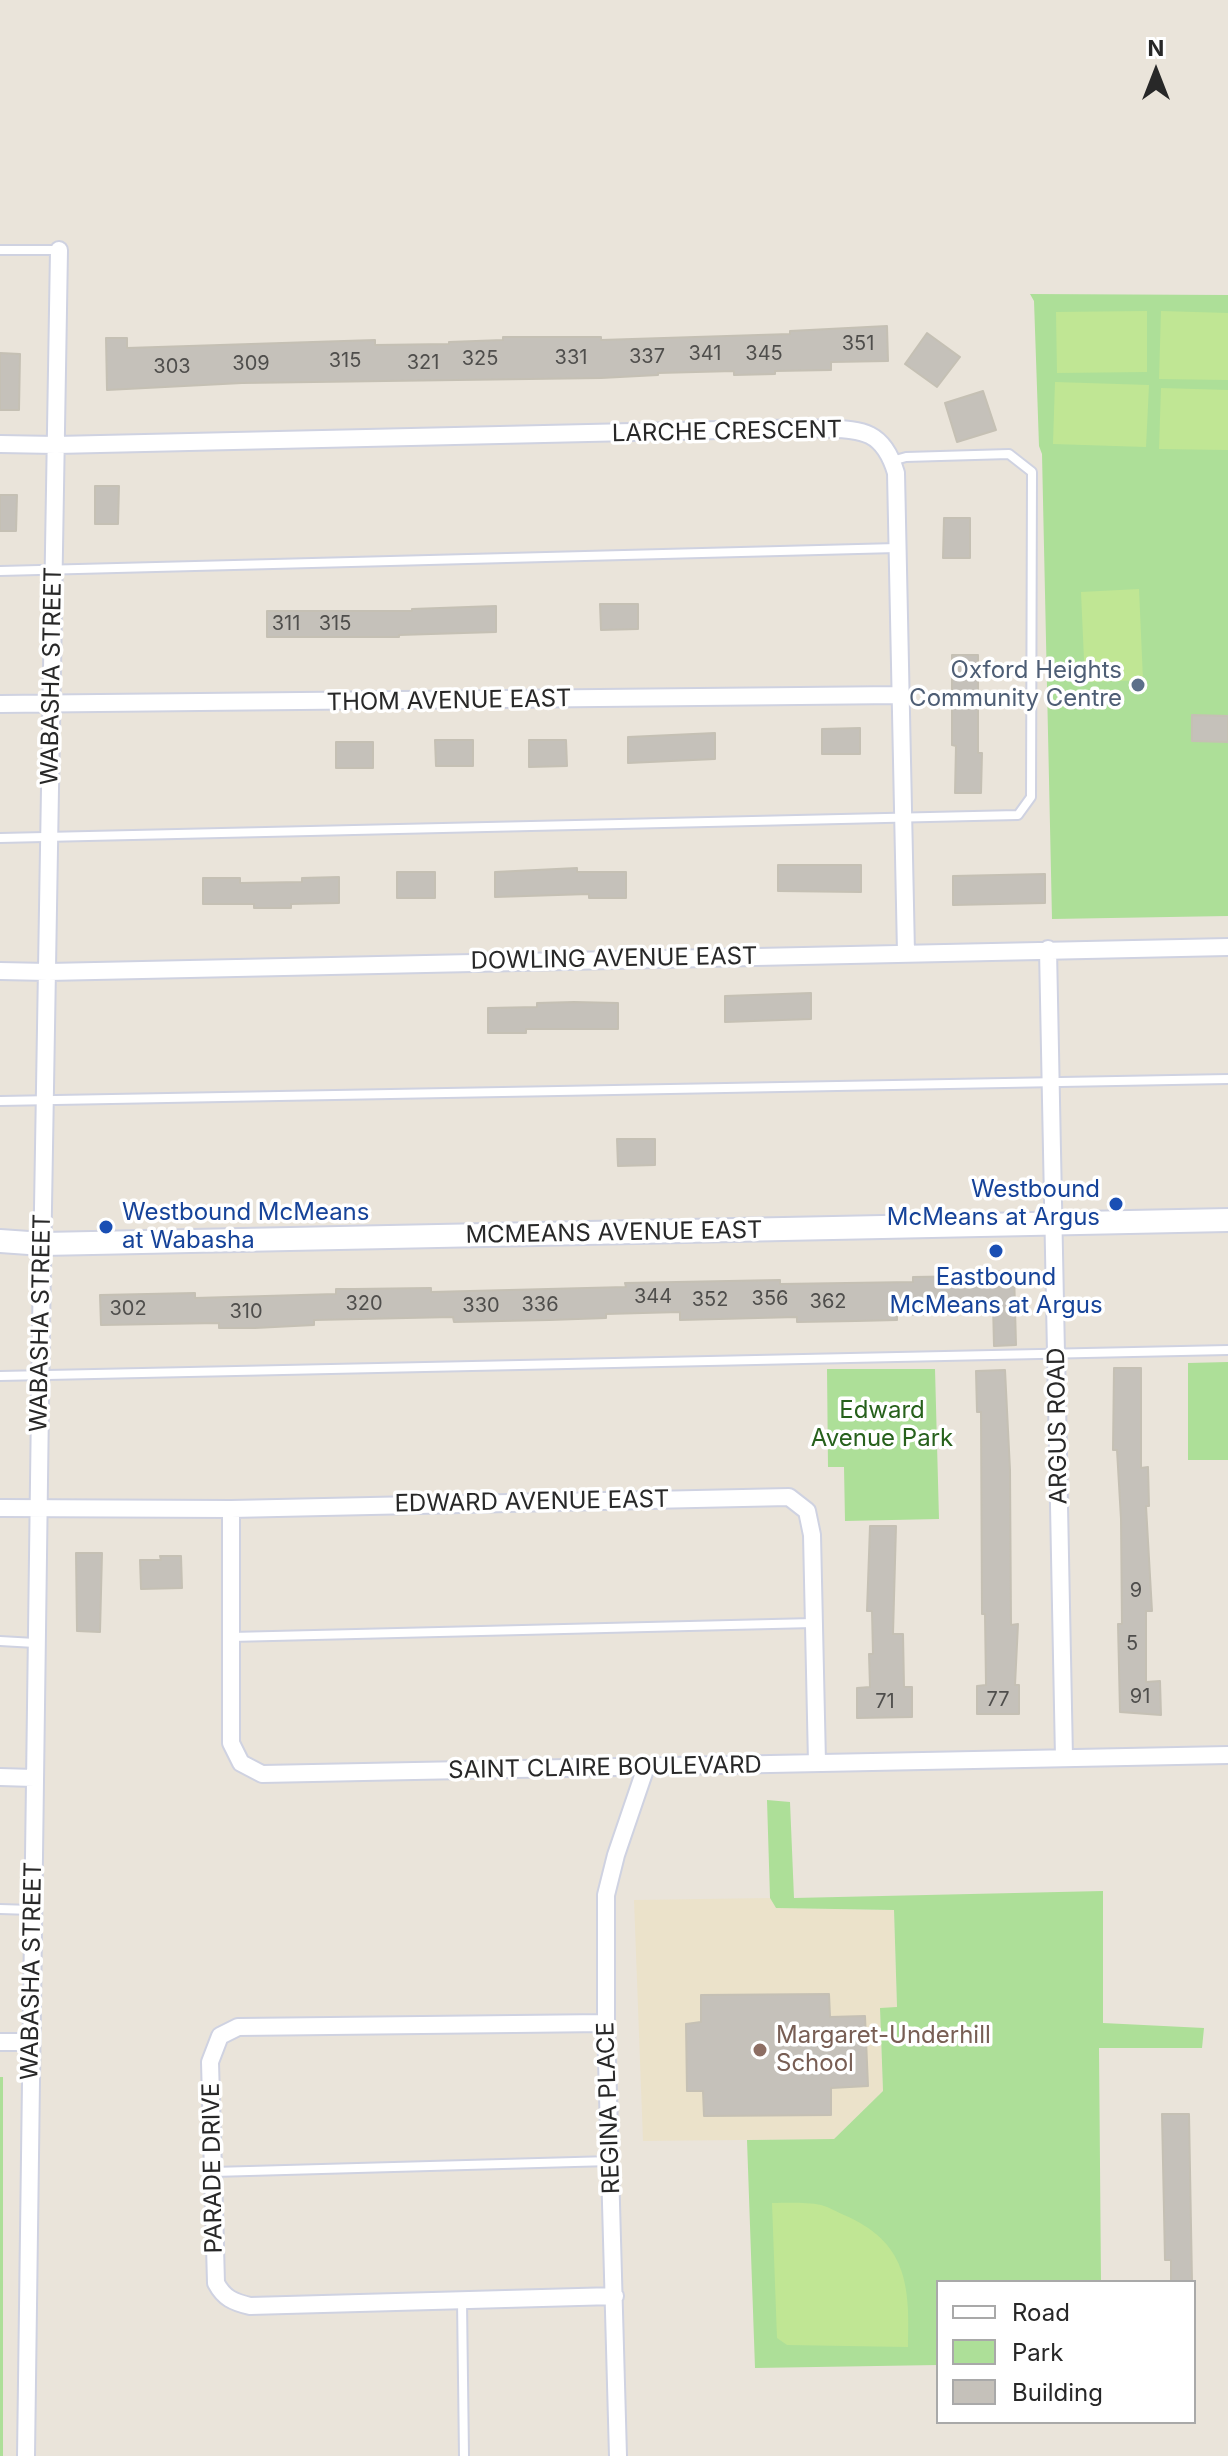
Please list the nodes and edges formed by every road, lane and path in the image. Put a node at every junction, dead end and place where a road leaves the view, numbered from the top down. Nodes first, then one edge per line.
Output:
1 (0, 250) edge
2 (59, 250) joint
3 (0, 444) edge
4 (56, 445) junction
5 (892, 461) junction
6 (897, 548) junction
7 (0, 571) edge
8 (54, 572) junction
9 (899, 695) junction
10 (0, 704) edge
11 (52, 705) junction
12 (902, 818) junction
13 (0, 838) edge
14 (50, 838) junction
15 (1228, 947) edge
16 (1048, 949) junction
17 (906, 953) junction
18 (0, 971) edge
19 (48, 972) junction
20 (1228, 1079) edge
21 (1053, 1082) junction
22 (0, 1101) edge
23 (46, 1102) junction
24 (1228, 1220) edge
25 (1053, 1224) junction
26 (0, 1241) edge
27 (43, 1244) junction
28 (1228, 1350) edge
29 (1057, 1353) junction
30 (0, 1376) edge
31 (38, 1377) junction
32 (0, 1508) edge
33 (38, 1509) junction
34 (231, 1509) junction
35 (814, 1623) junction
36 (231, 1637) junction
37 (0, 1641) edge
38 (35, 1643) junction
39 (1228, 1755) edge
40 (1064, 1758) junction
41 (817, 1763) junction
42 (646, 1767) junction
43 (0, 1777) edge
44 (34, 1778) junction
45 (0, 1909) edge
46 (32, 1910) junction
47 (606, 2023) junction
48 (0, 2042) edge
49 (31, 2042) junction
50 (611, 2161) junction
51 (213, 2172) junction
52 (615, 2296) junction
53 (462, 2300) junction
54 (26, 2456) edge
55 (464, 2456) edge
56 (618, 2456) edge

1 - 2 lane, WABASHA STREET
2 - 4 street, WABASHA STREET
3 - 4 street, LARCHE CRESCENT
4 - 5 street, LARCHE CRESCENT
4 - 8 street, WABASHA STREET
5 - 6 street
5 - 12 lane
6 - 8 lane
6 - 9 street
7 - 8 lane
8 - 11 street, WABASHA STREET
9 - 11 street, THOM AVENUE EAST
9 - 12 street
10 - 11 street, THOM AVENUE EAST
11 - 14 street, WABASHA STREET
12 - 14 lane
12 - 17 street
13 - 14 lane
14 - 19 street, WABASHA STREET
15 - 16 street, DOWLING AVENUE EAST
16 - 17 street, DOWLING AVENUE EAST
16 - 21 street, ARGUS ROAD
17 - 19 street, DOWLING AVENUE EAST
18 - 19 street, DOWLING AVENUE EAST
19 - 23 street, WABASHA STREET
20 - 21 lane
21 - 23 lane
21 - 25 street, ARGUS ROAD
22 - 23 lane
23 - 27 street, WABASHA STREET
24 - 25 street, MCMEANS AVENUE EAST
25 - 27 street, MCMEANS AVENUE EAST
25 - 29 street, ARGUS ROAD
26 - 27 street, MCMEANS AVENUE EAST
27 - 31 street, WABASHA STREET
28 - 29 lane
29 - 31 lane
29 - 40 street, ARGUS ROAD
30 - 31 lane
31 - 33 street, WABASHA STREET
32 - 33 street, EDWARD AVENUE EAST
33 - 34 street, EDWARD AVENUE EAST
33 - 38 street, WABASHA STREET
34 - 35 street, EDWARD AVENUE EAST
34 - 36 street, SAINT CLAIRE BOULEVARD
35 - 36 lane
35 - 41 street, EDWARD AVENUE EAST
36 - 42 street, SAINT CLAIRE BOULEVARD
37 - 38 lane
38 - 44 street, WABASHA STREET
39 - 40 street, SAINT CLAIRE BOULEVARD
40 - 41 street, SAINT CLAIRE BOULEVARD
41 - 42 street, SAINT CLAIRE BOULEVARD
42 - 47 street, REGINA PLACE
43 - 44 street
44 - 46 street, WABASHA STREET
45 - 46 lane
46 - 49 street, WABASHA STREET
47 - 50 street, REGINA PLACE
47 - 51 street, PARADE DRIVE
48 - 49 street
49 - 54 street, WABASHA STREET
50 - 51 lane
50 - 52 street, REGINA PLACE
51 - 53 street, PARADE DRIVE
52 - 53 street, PARADE DRIVE
52 - 56 street, REGINA PLACE
53 - 55 lane

